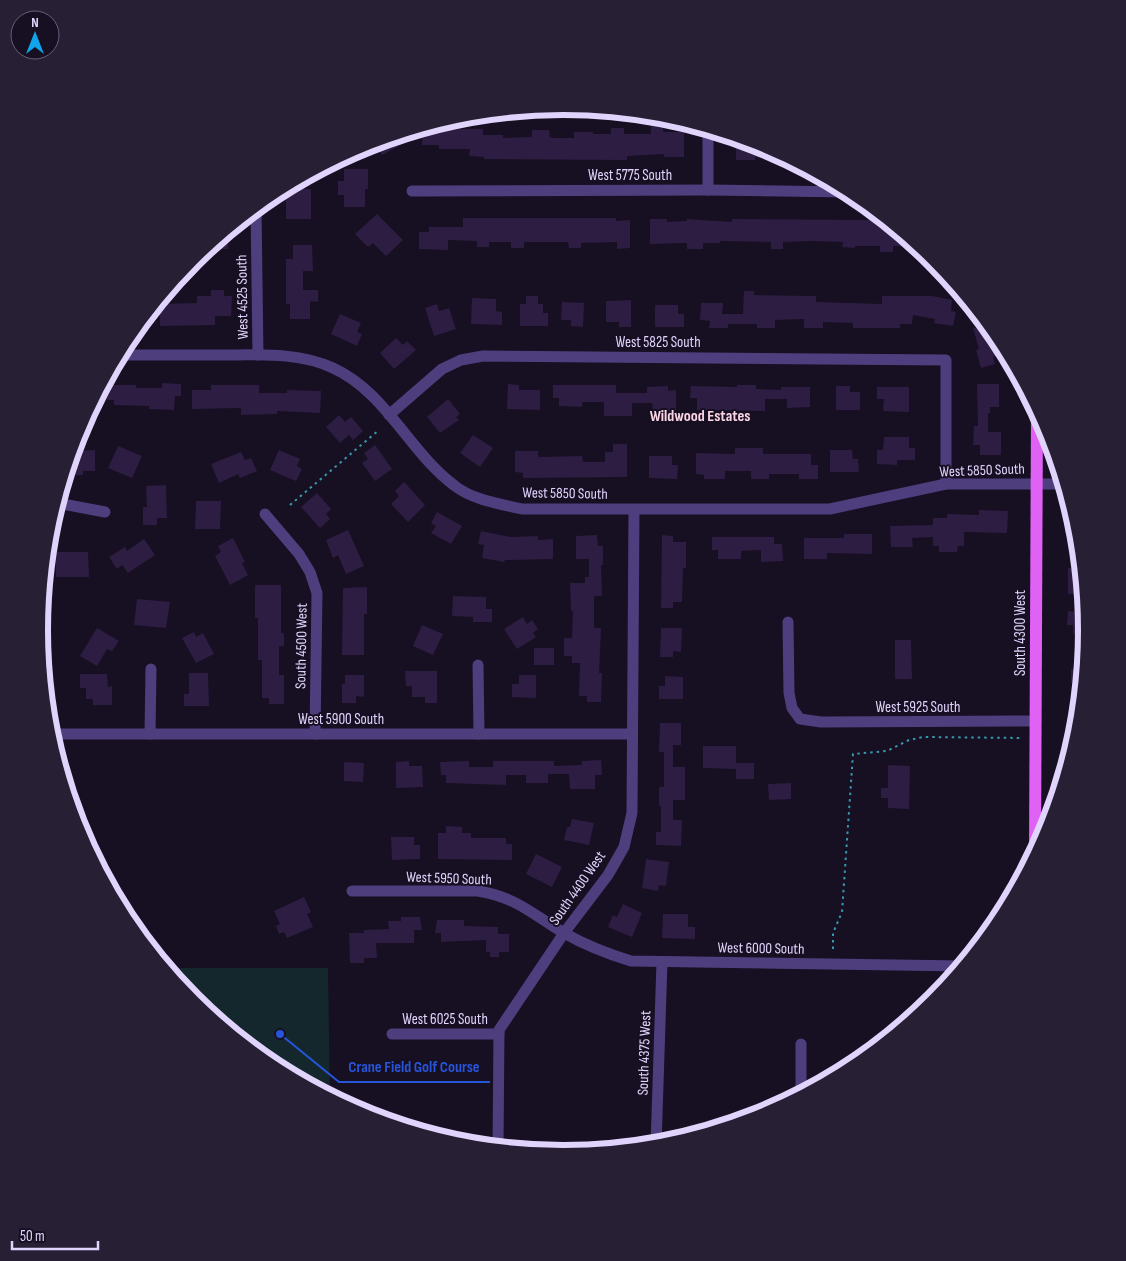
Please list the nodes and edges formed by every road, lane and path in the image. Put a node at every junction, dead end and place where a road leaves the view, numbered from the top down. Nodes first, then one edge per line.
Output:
1 (708, 136) edge
2 (412, 190) dead end
3 (708, 190) junction
4 (833, 192) edge
5 (256, 217) edge
6 (128, 355) edge
7 (258, 355) junction
8 (389, 415) junction
9 (1037, 429) edge
10 (379, 430) dead end
11 (946, 484) junction
12 (1037, 484) junction
13 (1057, 484) edge
14 (63, 505) edge
15 (290, 505) dead end
16 (634, 510) junction
17 (105, 512) dead end
18 (265, 514) dead end
19 (788, 622) dead end
20 (478, 665) dead end
21 (151, 670) dead end
22 (1035, 721) junction
23 (58, 734) edge
24 (150, 734) junction
25 (315, 734) junction
26 (479, 734) junction
27 (632, 734) junction
28 (1035, 739) junction
29 (1035, 837) edge
30 (352, 891) dead end
31 (564, 932) junction
32 (833, 949) dead end
33 (662, 962) junction
34 (954, 966) edge
35 (392, 1034) dead end
36 (499, 1034) junction
37 (801, 1044) dead end
38 (801, 1088) edge
39 (656, 1137) edge
40 (498, 1142) edge

1 - 3 street
2 - 3 street, West 5775 South
3 - 4 street, West 5775 South
5 - 7 street, West 4525 South
6 - 7 street, West 5850 South
7 - 8 street, West 5850 South
8 - 11 street, West 5825 South
8 - 16 street, West 5850 South
9 - 12 main road, South 4300 West
10 - 15 path
11 - 12 street, West 5850 South
11 - 16 street, West 5850 South
12 - 13 street, West 5850 South
12 - 22 main road, South 4300 West
14 - 17 street
16 - 27 street, South 4400 West
18 - 25 street, South 4500 West
19 - 22 street, West 5925 South
20 - 26 street
21 - 24 street
22 - 28 main road, South 4300 West
23 - 24 street, West 5900 South
24 - 25 street, West 5900 South
25 - 26 street, West 5900 South
26 - 27 street, West 5900 South
27 - 31 street, South 4400 West
28 - 29 main road, South 4300 West
28 - 32 path
30 - 31 street, West 5950 South
31 - 33 street, West 6000 South
31 - 36 street, South 4400 West
33 - 34 street, West 6000 South
33 - 39 street, South 4375 West
35 - 36 street, West 6025 South
36 - 40 street, South 4400 West
37 - 38 street

